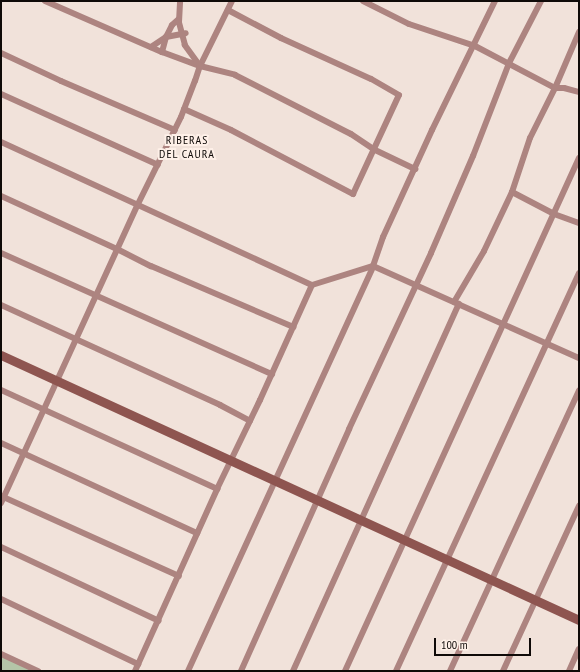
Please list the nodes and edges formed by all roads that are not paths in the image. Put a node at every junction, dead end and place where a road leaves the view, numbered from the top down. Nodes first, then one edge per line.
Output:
1 (45, 1) edge
2 (180, 1) edge
3 (232, 1) edge
4 (363, 1) edge
5 (495, 1) edge
6 (541, 1) edge
7 (228, 10) junction
8 (179, 19) junction
9 (579, 32) edge
10 (184, 33) junction
11 (166, 37) junction
12 (475, 46) junction
13 (151, 47) junction
14 (162, 52) junction
15 (1, 53) edge
16 (509, 63) junction
17 (200, 66) junction
18 (555, 88) junction
19 (579, 92) edge
20 (1, 94) edge
21 (184, 109) junction
22 (175, 130) junction
23 (1, 142) edge
24 (373, 149) junction
25 (579, 158) edge
26 (158, 165) junction
27 (415, 169) junction
28 (512, 192) junction
29 (1, 196) edge
30 (137, 206) junction
31 (554, 214) junction
32 (579, 222) edge
33 (117, 249) junction
34 (1, 253) edge
35 (373, 266) junction
36 (579, 273) edge
37 (312, 285) junction
38 (416, 285) junction
39 (96, 295) junction
40 (457, 303) junction
41 (1, 305) edge
42 (502, 324) junction
43 (293, 327) junction
44 (76, 339) junction
45 (546, 344) junction
46 (1, 355) edge
47 (579, 358) edge
48 (272, 374) junction
49 (58, 381) junction
50 (1, 390) edge
51 (579, 390) edge
52 (45, 410) junction
53 (250, 421) junction
54 (1, 442) edge
55 (24, 453) junction
56 (231, 461) junction
57 (273, 480) junction
58 (216, 490) junction
59 (2, 499) edge
60 (317, 500) junction
61 (579, 506) edge
62 (362, 521) junction
63 (197, 533) junction
64 (405, 541) junction
65 (1, 547) edge
66 (447, 560) junction
67 (179, 576) junction
68 (491, 580) junction
69 (1, 599) edge
70 (536, 601) junction
71 (579, 620) edge
72 (159, 621) junction
73 (579, 649) edge
74 (1, 654) edge
75 (138, 664) junction
76 (38, 671) edge
77 (135, 671) edge
78 (188, 671) edge
79 (241, 671) edge
80 (293, 671) edge
81 (345, 671) edge
82 (396, 671) edge
83 (450, 671) edge
84 (503, 671) edge
85 (569, 671) edge

1 - 13 street
2 - 8 street
3 - 7 street
4 - 12 street
5 - 12 street
6 - 16 street
7 - 17 street
7 - 24 street
8 - 10 street
8 - 11 street
9 - 18 street
10 - 11 street
10 - 17 street
11 - 13 street
11 - 14 street
12 - 16 street
12 - 27 street
13 - 14 street
14 - 17 street
15 - 22 street
16 - 18 street
16 - 38 street
17 - 21 street
17 - 24 street
18 - 19 street
18 - 28 street
20 - 26 street
21 - 22 street
21 - 24 street
22 - 26 street
23 - 30 street
24 - 27 street
25 - 31 street
26 - 30 street
27 - 35 street
28 - 31 street
28 - 40 street
29 - 33 street
30 - 33 street
30 - 37 street
31 - 32 street
31 - 42 street
33 - 39 street
33 - 43 street
34 - 39 street
35 - 37 street
35 - 38 street
35 - 57 street
36 - 45 street
37 - 43 street
38 - 40 street
38 - 60 street
39 - 44 street
39 - 48 street
40 - 42 street
40 - 62 street
41 - 44 street
42 - 45 street
42 - 64 street
43 - 48 street
44 - 49 street
44 - 53 street
45 - 47 street
45 - 66 street
46 - 49 street
48 - 53 street
49 - 52 street
49 - 56 street
50 - 52 street
51 - 68 street
52 - 55 street
52 - 58 street
53 - 56 street
54 - 55 street
55 - 59 street
55 - 63 street
56 - 57 street
56 - 58 street
57 - 60 street
57 - 78 street
58 - 63 street
59 - 67 street
60 - 62 street
60 - 79 street
61 - 70 street
62 - 64 street
62 - 80 street
63 - 67 street
64 - 66 street
64 - 81 street
65 - 72 street
66 - 68 street
66 - 82 street
67 - 72 street
68 - 70 street
68 - 83 street
69 - 75 street
70 - 71 street
70 - 84 street
72 - 75 street
73 - 85 street
74 - 76 street
75 - 77 street

